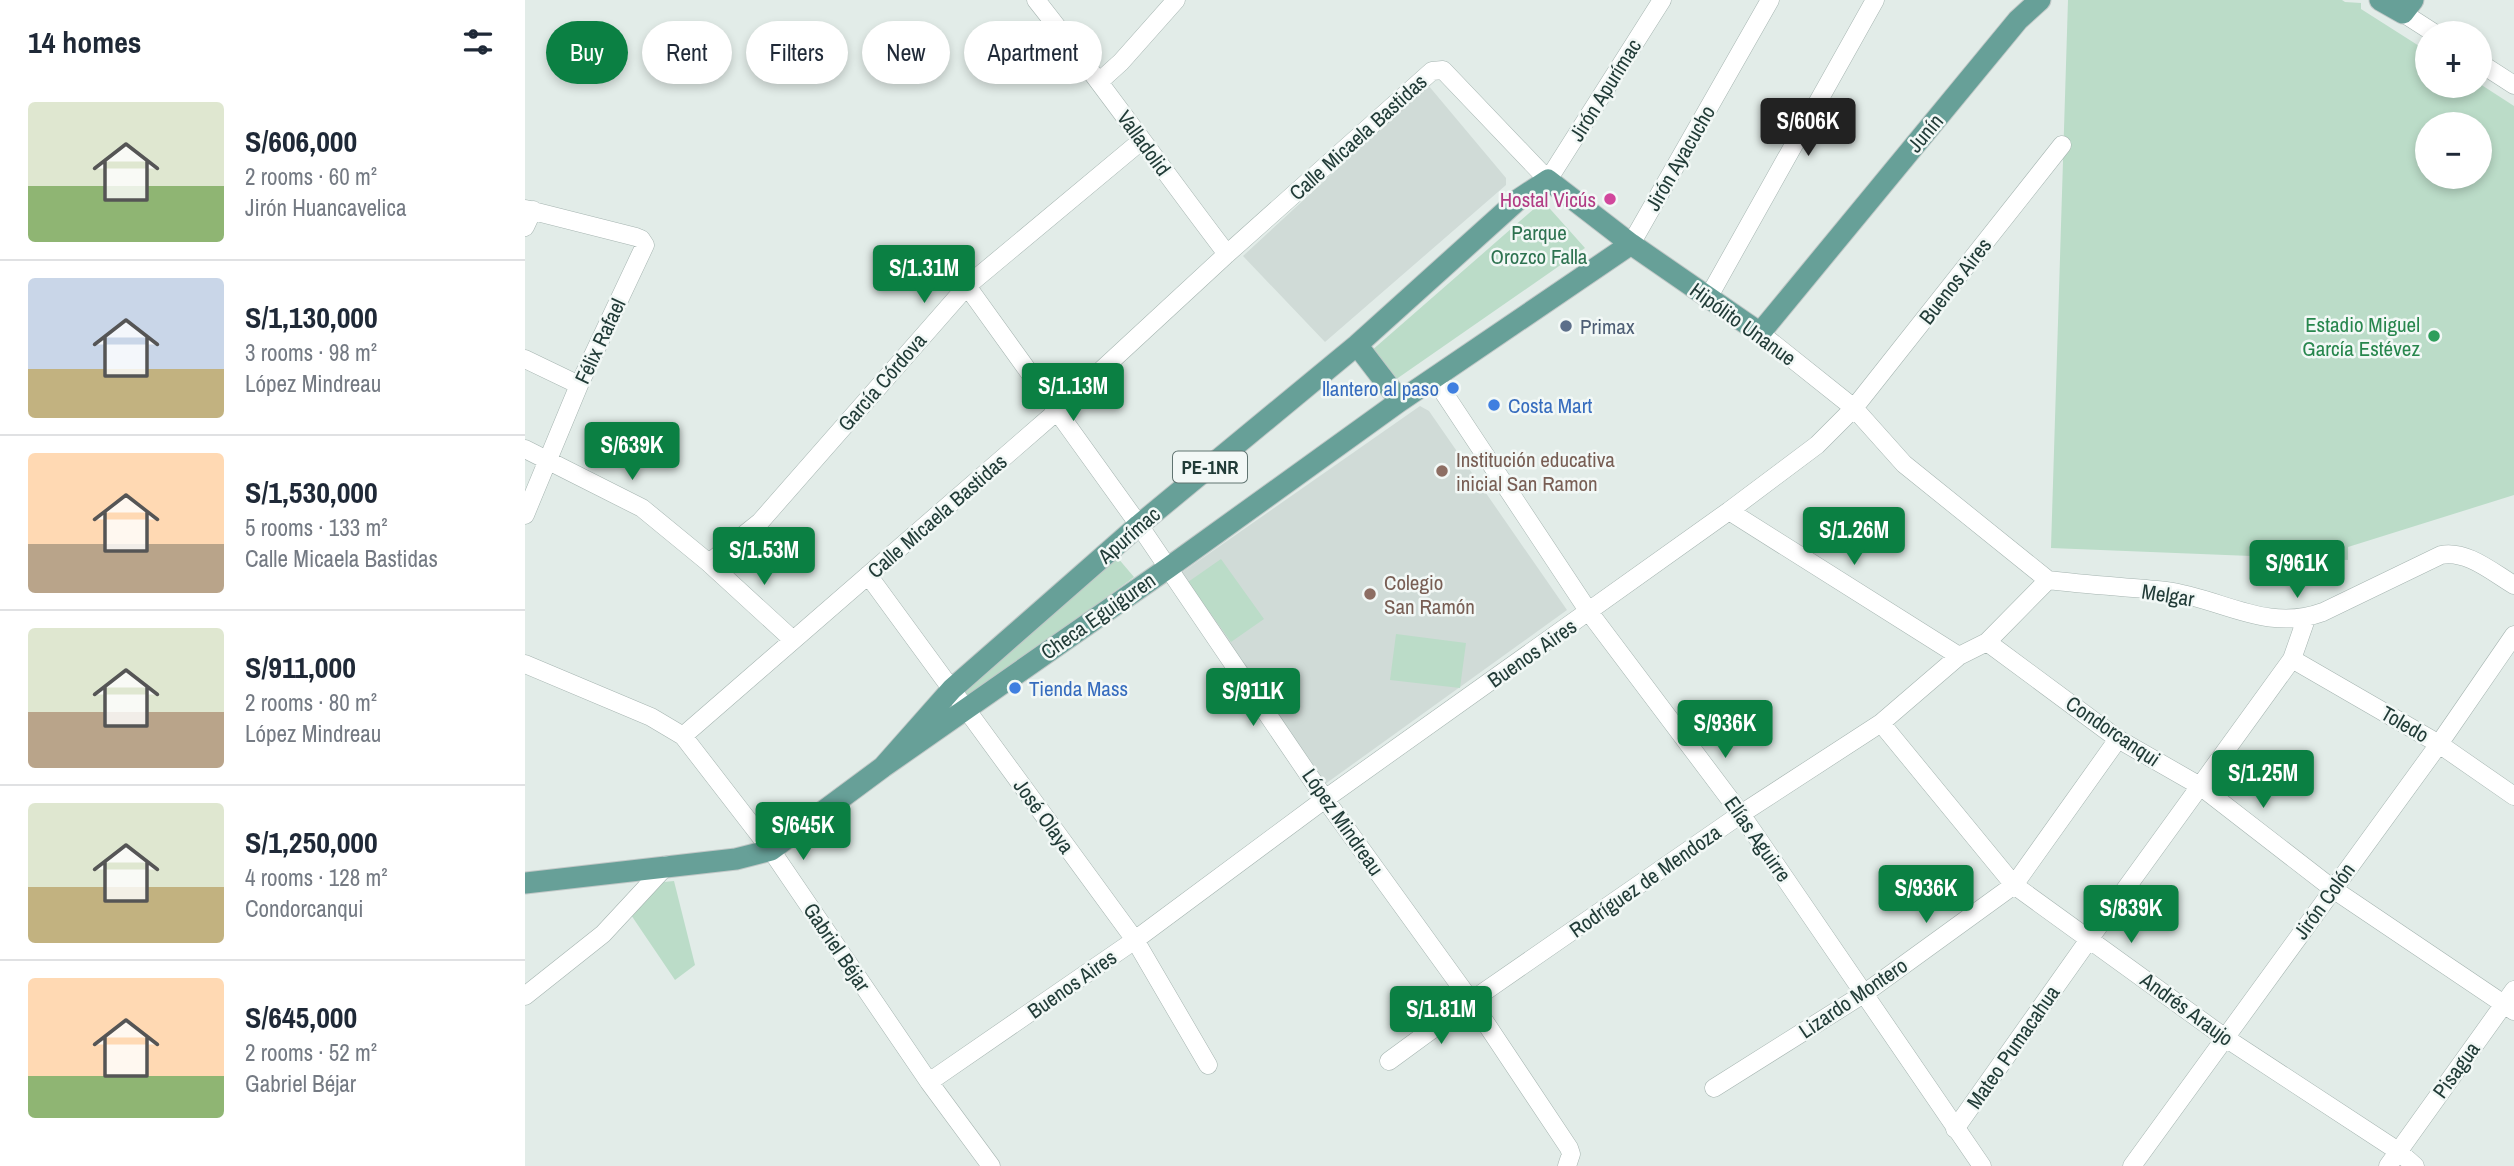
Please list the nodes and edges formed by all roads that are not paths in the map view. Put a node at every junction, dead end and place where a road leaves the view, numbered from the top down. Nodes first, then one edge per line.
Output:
1 (1036, 0) edge
2 (1176, 0) edge
3 (1662, 0) edge
4 (1770, 0) edge
5 (1875, 0) edge
6 (2039, 0) edge
7 (2380, 0) edge
8 (2408, 6) edge
9 (1053, 21) edge
10 (2422, 21) edge
11 (1438, 69) joint
12 (2492, 71) edge
13 (1102, 79) edge
14 (1102, 84) edge
15 (2514, 85) edge
16 (1141, 141) junction
17 (2062, 145) dead end
18 (1548, 180) junction
19 (529, 209) edge
20 (525, 227) edge
21 (1631, 244) junction
22 (1227, 254) junction
23 (967, 286) junction
24 (1708, 298) junction
25 (1760, 333) junction
26 (1357, 345) junction
27 (525, 359) edge
28 (1434, 378) junction
29 (579, 385) junction
30 (1400, 401) junction
31 (1854, 408) junction
32 (1056, 412) junction
33 (525, 449) edge
34 (548, 459) junction
35 (1729, 511) junction
36 (525, 515) edge
37 (1139, 525) junction
38 (709, 563) junction
39 (1168, 568) junction
40 (868, 575) junction
41 (2049, 580) junction
42 (2514, 585) edge
43 (1590, 612) junction
44 (2305, 618) junction
45 (2514, 635) edge
46 (793, 640) junction
47 (1987, 642) junction
48 (1959, 656) junction
49 (2292, 659) junction
50 (525, 664) edge
51 (951, 689) junction
52 (965, 709) junction
53 (1881, 723) junction
54 (683, 736) junction
55 (2118, 739) junction
56 (2439, 744) junction
57 (883, 767) junction
58 (2200, 786) junction
59 (2514, 796) edge
60 (1325, 799) junction
61 (1741, 814) junction
62 (771, 850) junction
63 (667, 865) junction
64 (525, 883) edge
65 (2014, 885) junction
66 (2333, 889) junction
67 (2090, 938) junction
68 (1135, 940) junction
69 (1865, 993) junction
70 (525, 996) edge
71 (1471, 1001) junction
72 (2511, 1002) edge
73 (2224, 1037) junction
74 (1389, 1061) dead end
75 (1208, 1065) dead end
76 (929, 1082) junction
77 (1714, 1088) dead end
78 (1955, 1129) junction
79 (2398, 1151) junction
80 (1569, 1160) edge
81 (991, 1166) edge
82 (1982, 1166) edge
83 (2132, 1166) edge
84 (2388, 1166) edge
85 (2415, 1166) edge

1 - 9 street, Valladolid
2 - 13 street
3 - 18 street, Jirón Apurímac
4 - 21 street, Jirón Ayacucho
5 - 24 street
6 - 25 main road, Junín
7 - 8 main road
8 - 10 street
11 - 18 street, Hipólito Unanue
11 - 22 street, Calle Micaela Bastidas
12 - 15 street
14 - 16 street, Valladolid
16 - 22 street, Valladolid
16 - 23 street, García Córdova
17 - 31 street, Buenos Aires
18 - 21 main road, Hipólito Unanue
18 - 26 main road, Apurímac / PE-1NR
19 - 20 street
19 - 29 street, Félix Rafael
21 - 24 main road, Hipólito Unanue
21 - 28 main road, Checa Eguiguren
22 - 32 street, Calle Micaela Bastidas
23 - 32 street, López Mindreau
23 - 38 street, García Córdova
24 - 25 main road, Hipólito Unanue
25 - 31 street, Hipólito Unanue
26 - 30 main road
26 - 37 main road, Apurímac / PE-1NR
27 - 29 street
28 - 30 main road, Checa Eguiguren
28 - 43 street, Elías Aguirre
29 - 34 street, Félix Rafael
30 - 39 main road, Checa Eguiguren
31 - 35 street, Buenos Aires
31 - 41 street, Hipólito Unanue
32 - 37 street, López Mindreau
32 - 40 street, Calle Micaela Bastidas
33 - 34 street
34 - 36 street, Félix Rafael
34 - 38 street
35 - 43 street, Buenos Aires
35 - 48 street
37 - 39 street, López Mindreau
37 - 51 main road, Apurímac / PE-1NR
38 - 46 street
39 - 52 main road, Checa Eguiguren
39 - 60 street, López Mindreau
40 - 46 street, Calle Micaela Bastidas
40 - 51 street, José Olaya
41 - 44 street, Melgar
41 - 47 street, Rodríguez de Mendoza
42 - 44 street, Melgar
43 - 60 street, Buenos Aires
43 - 61 street, Elías Aguirre
44 - 49 street, Mateo Pumacahua
45 - 56 street, Jirón Colón
46 - 54 street, Calle Micaela Bastidas
47 - 48 street, Rodríguez de Mendoza
47 - 55 street, Condorcanqui
48 - 53 street, Rodríguez de Mendoza
49 - 56 street, Toledo
49 - 58 street, Mateo Pumacahua
50 - 54 street, Gabriel Béjar
51 - 52 street, José Olaya
51 - 57 main road, Apurímac / PE-1NR
52 - 57 main road, Checa Eguiguren
52 - 68 street, José Olaya
53 - 61 street, Rodríguez de Mendoza
53 - 65 street, Andrés Araujo
54 - 62 street, Gabriel Béjar
55 - 58 street, Condorcanqui
55 - 65 street, Lizardo Montero
56 - 59 street, Toledo
56 - 66 street, Jirón Colón
57 - 62 main road, Checa Eguiguren / PE-1NR
58 - 66 street, Condorcanqui
58 - 67 street, Mateo Pumacahua
60 - 68 street, Buenos Aires
60 - 71 street, López Mindreau
61 - 69 street, Elías Aguirre
61 - 71 street, Rodríguez de Mendoza
62 - 63 main road, Checa Eguiguren / PE-1NR
62 - 76 street, Gabriel Béjar
63 - 64 main road, Checa Eguiguren / PE-1NR
63 - 70 street
65 - 67 street, Andrés Araujo
65 - 69 street, Lizardo Montero
66 - 72 street, Condorcanqui
66 - 73 street, Jirón Colón
67 - 73 street, Andrés Araujo
67 - 78 street, Mateo Pumacahua
68 - 75 street, José Olaya
68 - 76 street, Buenos Aires
69 - 77 street, Lizardo Montero
69 - 78 street, Elías Aguirre
71 - 74 street, Rodríguez de Mendoza
71 - 80 street, López Mindreau
72 - 79 street, Pisagua
73 - 79 street, Andrés Araujo
73 - 83 street, Jirón Colón
76 - 81 street, Gabriel Béjar
78 - 82 street, Elías Aguirre
79 - 84 street, Pisagua
79 - 85 street, Andrés Araujo

